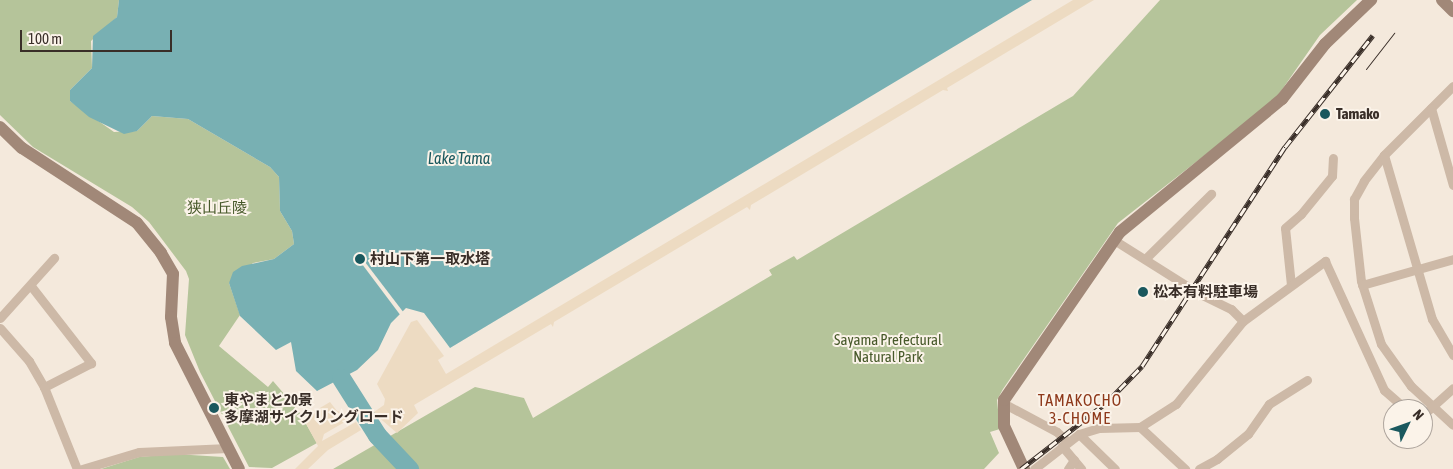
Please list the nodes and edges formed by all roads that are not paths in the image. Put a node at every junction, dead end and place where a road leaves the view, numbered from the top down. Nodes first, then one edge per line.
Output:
1 (1371, 0) edge
2 (1442, 0) edge
3 (1453, 11) edge
4 (1453, 86) edge
5 (1431, 108) junction
6 (0, 127) edge
7 (1384, 154) junction
8 (1333, 158) dead end
9 (1453, 185) edge
10 (1211, 194) dead end
11 (1114, 240) junction
12 (54, 258) dead end
13 (1145, 259) junction
14 (1453, 259) edge
15 (1417, 269) junction
16 (1291, 285) junction
17 (1362, 285) junction
18 (31, 286) junction
19 (0, 318) edge
20 (1243, 321) junction
21 (0, 328) edge
22 (1453, 355) edge
23 (1307, 380) dead end
24 (44, 387) junction
25 (1453, 388) edge
26 (1394, 399) edge
27 (1423, 399) edge
28 (1003, 403) junction
29 (1433, 408) edge
30 (1433, 410) edge
31 (1453, 425) edge
32 (1140, 427) junction
33 (1079, 434) junction
34 (1065, 444) junction
35 (228, 448) junction
36 (1074, 460) junction
37 (77, 469) edge
38 (82, 469) edge
39 (239, 469) edge
40 (1024, 469) edge
41 (1034, 469) edge
42 (1068, 469) edge
43 (1081, 469) edge
44 (1115, 469) edge
45 (1185, 469) edge
46 (1199, 469) edge

1 - 11 street
2 - 3 street
4 - 5 street
5 - 7 street
5 - 9 street
6 - 35 street
7 - 15 street
7 - 17 street
8 - 16 street
10 - 13 street
11 - 13 street
11 - 28 street
12 - 18 street
13 - 20 street
14 - 15 street
15 - 17 street
15 - 22 street
16 - 20 street
16 - 26 street
17 - 27 street
18 - 19 street
18 - 24 street
20 - 32 street
21 - 24 street
23 - 46 street
24 - 37 street
25 - 29 street
28 - 34 street
28 - 40 street
30 - 31 street
32 - 33 street
32 - 45 street
33 - 34 street
33 - 44 street
34 - 36 street
34 - 41 street
35 - 38 street
35 - 39 street
36 - 42 street
36 - 43 street

